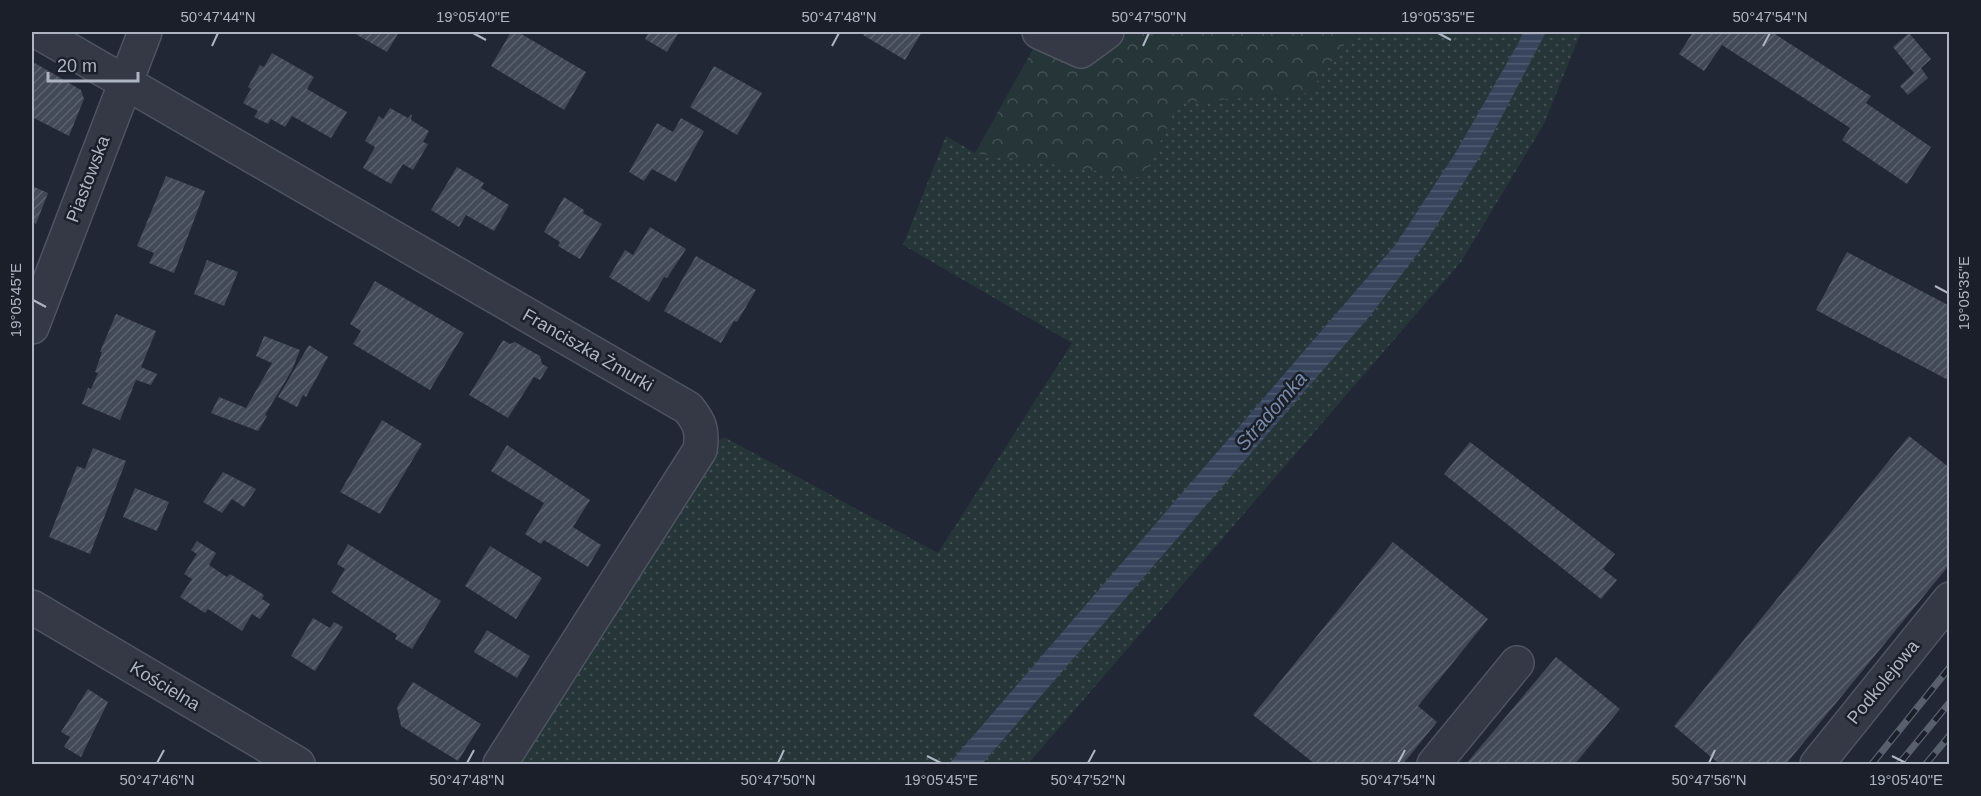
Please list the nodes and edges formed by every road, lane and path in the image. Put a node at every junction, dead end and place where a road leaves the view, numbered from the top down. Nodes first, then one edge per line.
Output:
1 (38, 32) edge
2 (145, 32) edge
3 (1039, 32) edge
4 (1107, 32) edge
5 (125, 83) junction
6 (32, 327) edge
7 (1950, 599) edge
8 (32, 607) edge
9 (1516, 663) dead end
10 (298, 765) edge
11 (500, 765) edge
12 (1434, 765) edge
13 (1817, 765) edge

1 - 5 street, Franciszka Żmurki
2 - 5 street, Piastowska
3 - 4 street
5 - 6 street, Piastowska
5 - 11 street, Franciszka Żmurki
7 - 13 street, Podkolejowa
8 - 10 street, Kościelna
9 - 12 street

